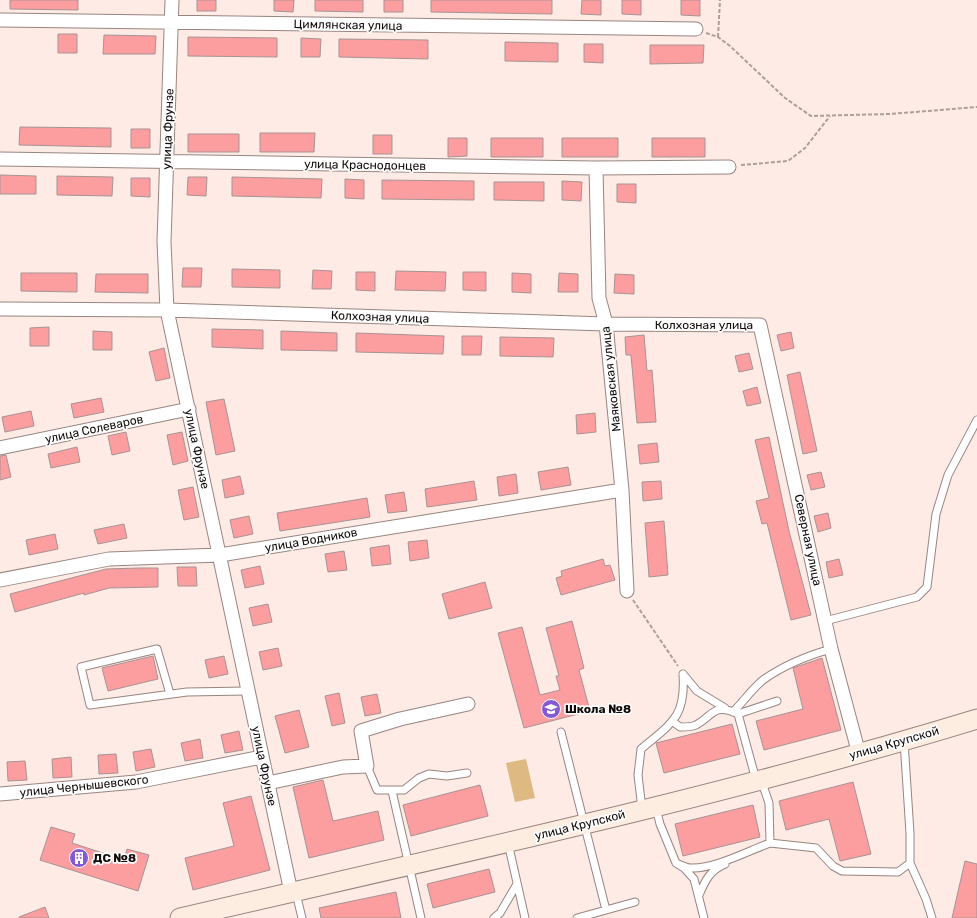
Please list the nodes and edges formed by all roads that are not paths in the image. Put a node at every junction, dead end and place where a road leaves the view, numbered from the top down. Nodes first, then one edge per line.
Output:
1 (172, 0) edge
2 (0, 20) edge
3 (171, 23) junction
4 (696, 29) road end
5 (0, 159) edge
6 (167, 163) junction
7 (729, 167) road end
8 (596, 168) junction
9 (0, 309) edge
10 (167, 310) junction
11 (606, 324) junction
12 (760, 325) joint
13 (189, 409) junction
14 (977, 420) edge
15 (0, 448) edge
16 (622, 490) junction
17 (220, 555) junction
18 (0, 580) edge
19 (627, 591) road end
20 (825, 621) junction
21 (831, 649) junction
22 (247, 691) junction
23 (170, 694) junction
24 (777, 701) dead end
25 (468, 704) dead end
26 (725, 708) junction
27 (735, 713) junction
28 (977, 719) edge
29 (672, 721) junction
30 (561, 732) dead end
31 (904, 741) junction
32 (858, 754) junction
33 (262, 757) junction
34 (367, 766) junction
35 (467, 773) dead end
36 (758, 780) junction
37 (268, 783) junction
38 (392, 791) junction
39 (0, 794) edge
40 (649, 808) junction
41 (584, 824) junction
42 (508, 843) junction
43 (770, 843) junction
44 (744, 854) junction
45 (910, 863) junction
46 (676, 864) junction
47 (409, 865) junction
48 (518, 884) junction
49 (293, 892) junction
50 (699, 895) junction
51 (635, 902) dead end
52 (606, 910) junction
53 (184, 918) edge
54 (302, 918) edge
55 (421, 918) edge
56 (494, 918) edge
57 (525, 918) edge
58 (577, 918) edge
59 (704, 918) edge
60 (932, 918) edge

1 - 3 street, улица Фрунзе
2 - 3 street, Цимлянская улица
3 - 4 street, Цимлянская улица
3 - 6 street, улица Фрунзе
5 - 6 street, улица Краснодонцев
6 - 8 street, улица Краснодонцев
6 - 10 street, улица Фрунзе
7 - 8 street, улица Краснодонцев
8 - 11 street, Маяковская улица
9 - 10 street, Колхозная улица
10 - 11 street, Колхозная улица
10 - 13 street, улица Фрунзе
11 - 12 street, Колхозная улица
11 - 16 street, Маяковская улица
12 - 20 street, Северная улица
13 - 15 street, улица Солеваров
13 - 17 street, улица Фрунзе
14 - 20 lane
16 - 17 street, улица Водников
16 - 19 street, Маяковская улица
17 - 18 street, улица Водников
17 - 22 street, улица Фрунзе
20 - 21 street, Северная улица
21 - 27 lane
21 - 32 street, Северная улица
22 - 23 lane
22 - 33 street, улица Фрунзе
23 - 23 lane
24 - 27 lane
25 - 34 street
26 - 27 lane
26 - 29 lane
26 - 29 lane
27 - 36 lane
28 - 31 street, улица Крупской
29 - 40 lane
30 - 41 lane
31 - 32 street, улица Крупской
31 - 45 lane
32 - 36 street, улица Крупской
33 - 37 street, улица Фрунзе
33 - 39 street, улица Чернышевского
34 - 37 street
34 - 38 lane
35 - 38 lane
36 - 40 street, улица Крупской
36 - 43 lane
37 - 49 street, улица Фрунзе
38 - 47 lane
40 - 41 street, улица Крупской
40 - 46 lane
41 - 42 street, улица Крупской
41 - 52 lane
42 - 47 street, улица Крупской
42 - 48 lane
43 - 44 lane
43 - 45 lane
44 - 46 lane
44 - 50 lane
45 - 60 lane
46 - 50 lane
47 - 49 street, улица Крупской
47 - 55 lane
48 - 56 lane
48 - 57 lane
49 - 53 street, улица Крупской
49 - 54 lane
50 - 59 lane
51 - 52 lane
52 - 58 lane

